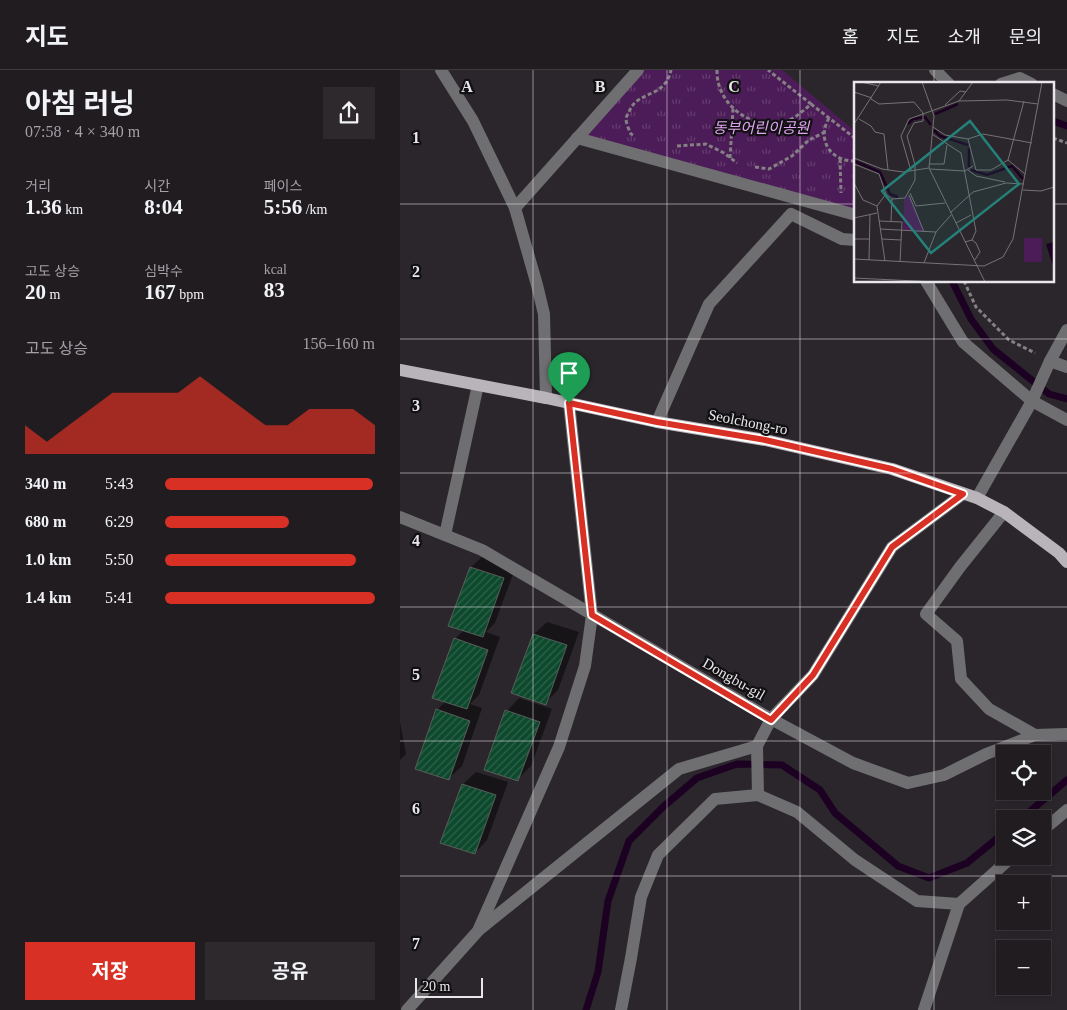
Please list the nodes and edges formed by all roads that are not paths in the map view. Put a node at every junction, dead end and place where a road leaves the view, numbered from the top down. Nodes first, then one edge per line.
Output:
1 (442, 70) edge
2 (638, 70) edge
3 (935, 70) edge
4 (1023, 77) edge
5 (947, 82) edge
6 (1007, 82) edge
7 (1054, 94) edge
8 (1067, 101) edge
9 (577, 138) junction
10 (515, 208) junction
11 (854, 214) edge
12 (854, 240) edge
13 (927, 282) edge
14 (1067, 330) edge
15 (1050, 361) junction
16 (1067, 367) edge
17 (400, 370) edge
18 (478, 385) junction
19 (546, 398) junction
20 (1032, 401) junction
21 (569, 403) junction
22 (1067, 420) edge
23 (657, 422) junction
24 (963, 494) junction
25 (978, 498) junction
26 (1004, 512) junction
27 (400, 517) edge
28 (445, 535) junction
29 (1067, 562) edge
30 (592, 615) junction
31 (771, 720) junction
32 (1067, 734) edge
33 (1035, 735) junction
34 (758, 746) junction
35 (758, 795) junction
36 (1067, 810) edge
37 (1051, 823) edge
38 (1003, 865) edge
39 (959, 904) junction
40 (478, 931) junction
41 (407, 1010) edge
42 (621, 1010) edge
43 (924, 1010) edge

1 - 10 street
2 - 9 street
3 - 5 street
4 - 6 street
7 - 8 street
9 - 10 street
9 - 11 street
10 - 19 street
12 - 23 street
13 - 20 street
14 - 15 street
15 - 16 street
15 - 20 street
17 - 18 main road, Seolchong-ro
18 - 19 main road, Seolchong-ro
18 - 28 street
19 - 21 main road, Seolchong-ro
20 - 22 street
20 - 25 street
21 - 23 main road, Seolchong-ro
21 - 30 street
23 - 24 main road, Seolchong-ro
24 - 25 main road, Seolchong-ro
24 - 31 street
25 - 26 main road, Seolchong-ro
26 - 29 main road, Seolchong-ro
26 - 33 street
27 - 28 street, Dongbu-gil
28 - 30 street, Dongbu-gil
30 - 31 street, Dongbu-gil
30 - 40 street
31 - 33 street, Dongbu-gil
31 - 34 street
32 - 33 street, Dongbu-gil
34 - 35 street
34 - 40 street
35 - 39 street
35 - 42 street
36 - 37 street
38 - 39 street
39 - 43 street
40 - 41 street

